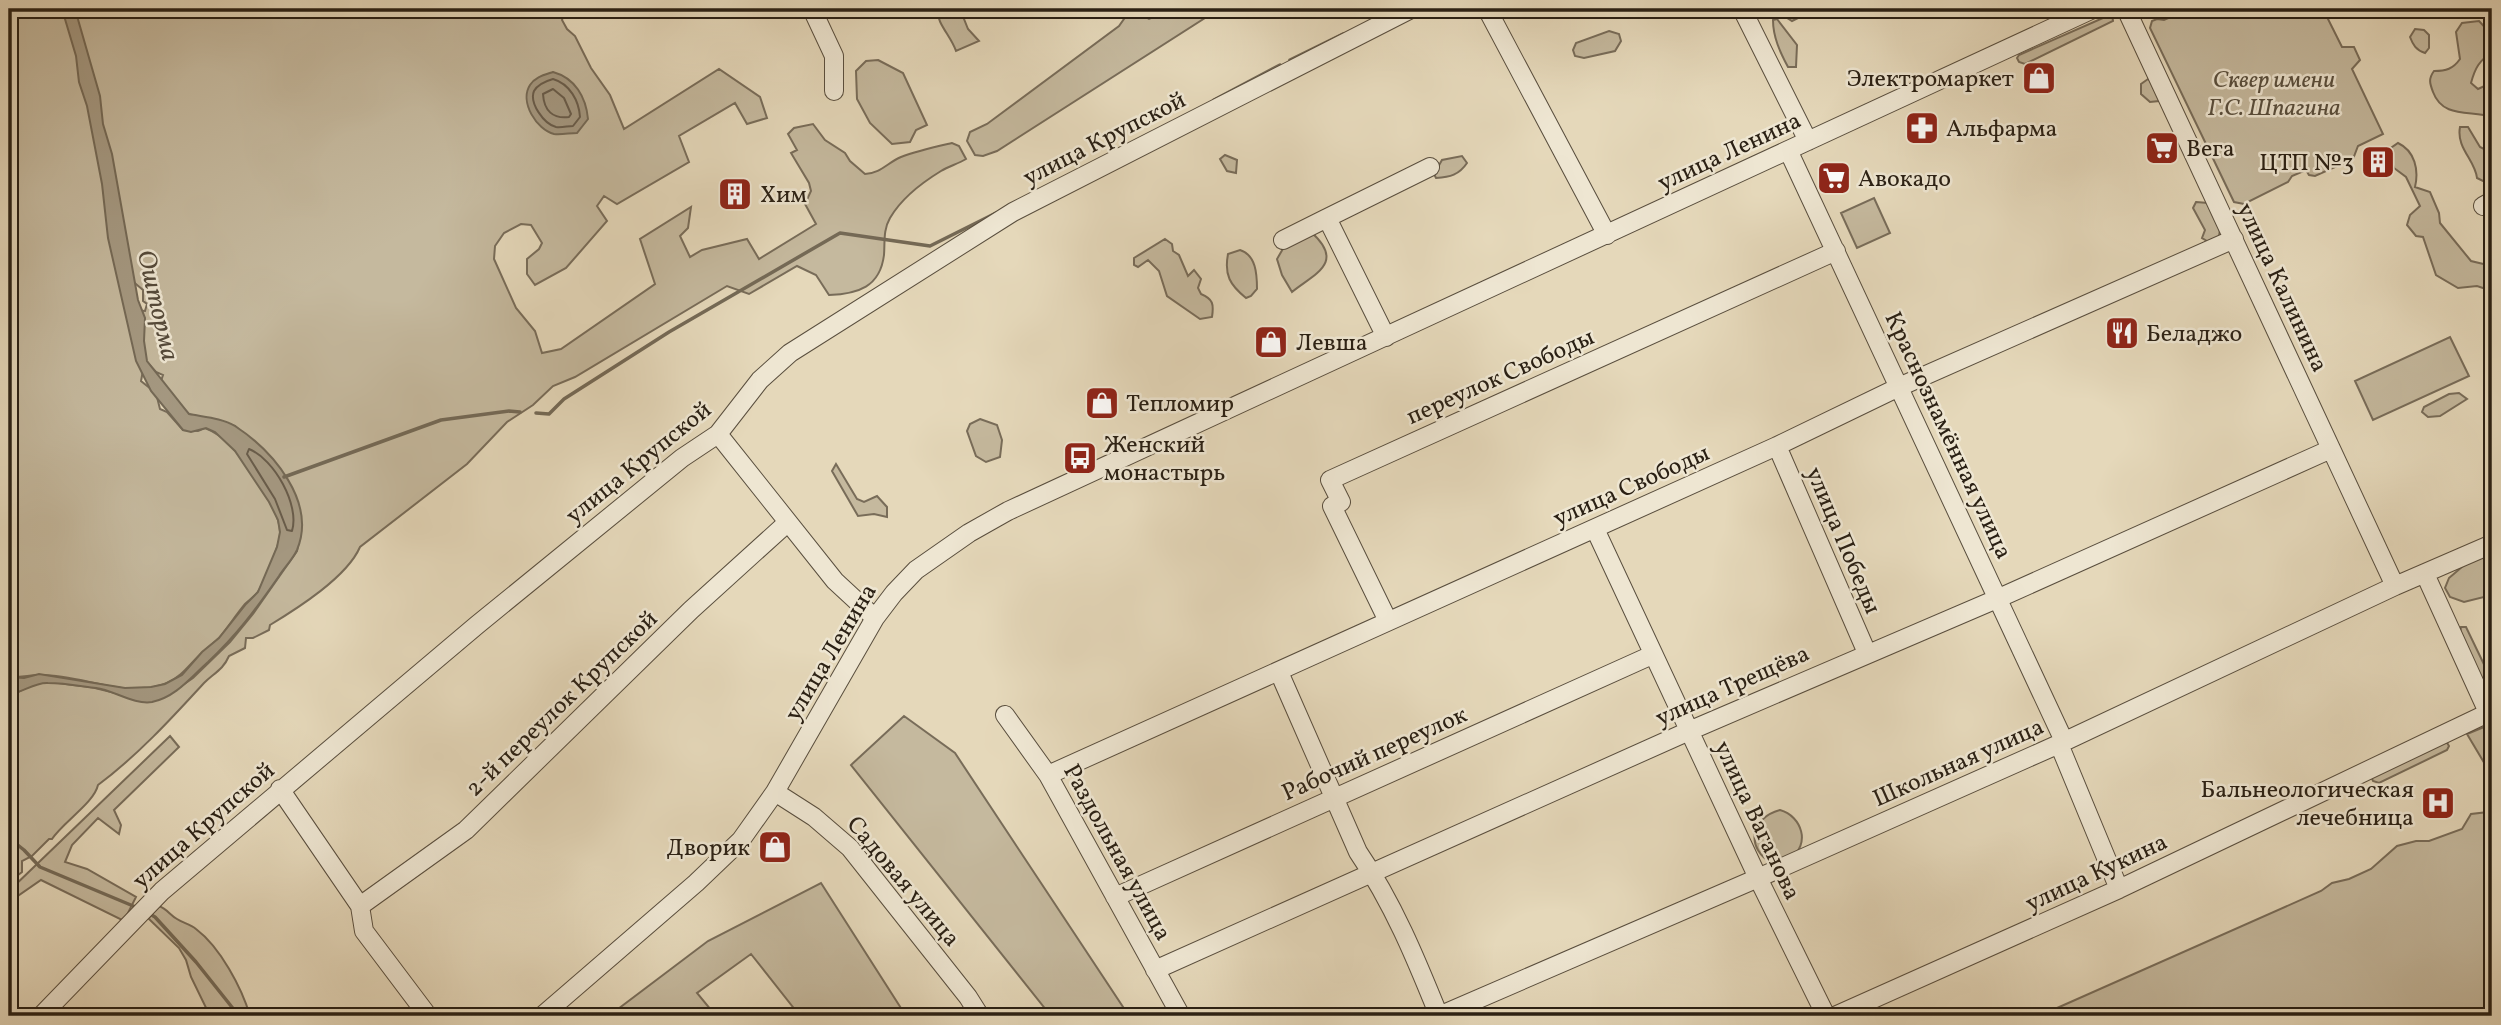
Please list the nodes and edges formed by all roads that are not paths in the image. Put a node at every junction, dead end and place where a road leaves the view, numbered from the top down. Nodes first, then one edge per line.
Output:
1 (812, 9) edge
2 (1411, 9) edge
3 (1487, 9) edge
4 (1742, 9) edge
5 (2093, 9) edge
6 (2126, 9) edge
7 (834, 91) dead end
8 (1808, 141) junction
9 (1788, 150) junction
10 (1430, 167) dead end
11 (1327, 218) junction
12 (1607, 235) junction
13 (2234, 239) junction
14 (1283, 240) dead end
15 (1836, 251) junction
16 (1386, 337) junction
17 (1899, 387) junction
18 (718, 434) junction
19 (1777, 446) junction
20 (2331, 449) junction
21 (787, 523) junction
22 (1595, 529) junction
23 (2492, 544) edge
24 (2425, 574) junction
25 (2395, 586) junction
26 (1999, 598) junction
27 (875, 618) junction
28 (1388, 621) junction
29 (1867, 653) junction
30 (1652, 655) junction
31 (1279, 672) junction
32 (1005, 715) dead end
33 (2490, 717) edge
34 (1689, 731) junction
35 (2061, 742) junction
36 (1048, 775) junction
37 (280, 789) junction
38 (775, 792) junction
39 (1335, 797) junction
40 (1373, 874) junction
41 (1758, 878) junction
42 (2119, 889) junction
43 (1115, 897) junction
44 (360, 906) junction
45 (1155, 970) junction
46 (41, 1016) edge
47 (428, 1016) edge
48 (542, 1016) edge
49 (981, 1016) edge
50 (1181, 1016) edge
51 (1439, 1016) edge
52 (1826, 1016) edge
53 (1835, 1016) edge

1 - 7 street
2 - 18 street, улица Крупской
3 - 12 street
4 - 8 street
5 - 8 street, улица Ленина
6 - 13 street, улица Калинина
8 - 9 street, улица Ленина
9 - 12 street, улица Ленина
9 - 15 street, Краснознамённая улица
10 - 11 street
11 - 14 street
11 - 16 street
12 - 16 street, улица Ленина
13 - 17 street, улица Свободы
13 - 20 street, улица Калинина
15 - 17 street, Краснознамённая улица
15 - 28 street, переулок Свободы
16 - 27 street, улица Ленина
17 - 19 street, улица Свободы
17 - 26 street, Краснознамённая улица
18 - 21 street
18 - 37 street, улица Крупской
19 - 22 street, улица Свободы
19 - 29 street, улица Победы
20 - 25 street, улица Калинина
20 - 26 street, улица Трещёва
21 - 27 street
21 - 44 street, 2-й переулок Крупской
22 - 28 street, улица Свободы
22 - 30 street, улица Ваганова
23 - 24 street, Школьная улица
24 - 25 street, Школьная улица
24 - 33 street
25 - 35 street, Школьная улица
26 - 29 street, улица Трещёва
26 - 35 street, Краснознамённая улица
27 - 38 street, улица Ленина
28 - 31 street, улица Свободы
29 - 34 street, улица Трещёва
30 - 34 street, улица Ваганова
30 - 39 street, Рабочий переулок
31 - 36 street, улица Свободы
31 - 39 street
32 - 36 street, Раздольная улица
33 - 42 street, улица Кукина
34 - 40 street, улица Трещёва
34 - 41 street, улица Ваганова
35 - 41 street, Школьная улица
35 - 42 street, Краснознамённая улица
36 - 43 street, Раздольная улица
37 - 44 street
37 - 46 street, улица Крупской
38 - 48 street, улица Ленина
38 - 49 street, Садовая улица
39 - 40 street
39 - 43 street, Рабочий переулок
40 - 45 street, улица Трещёва
40 - 51 street
41 - 51 street, Школьная улица
41 - 52 street, улица Ваганова
42 - 53 street, улица Кукина
43 - 45 street, Раздольная улица
44 - 47 street
45 - 50 street, Раздольная улица

